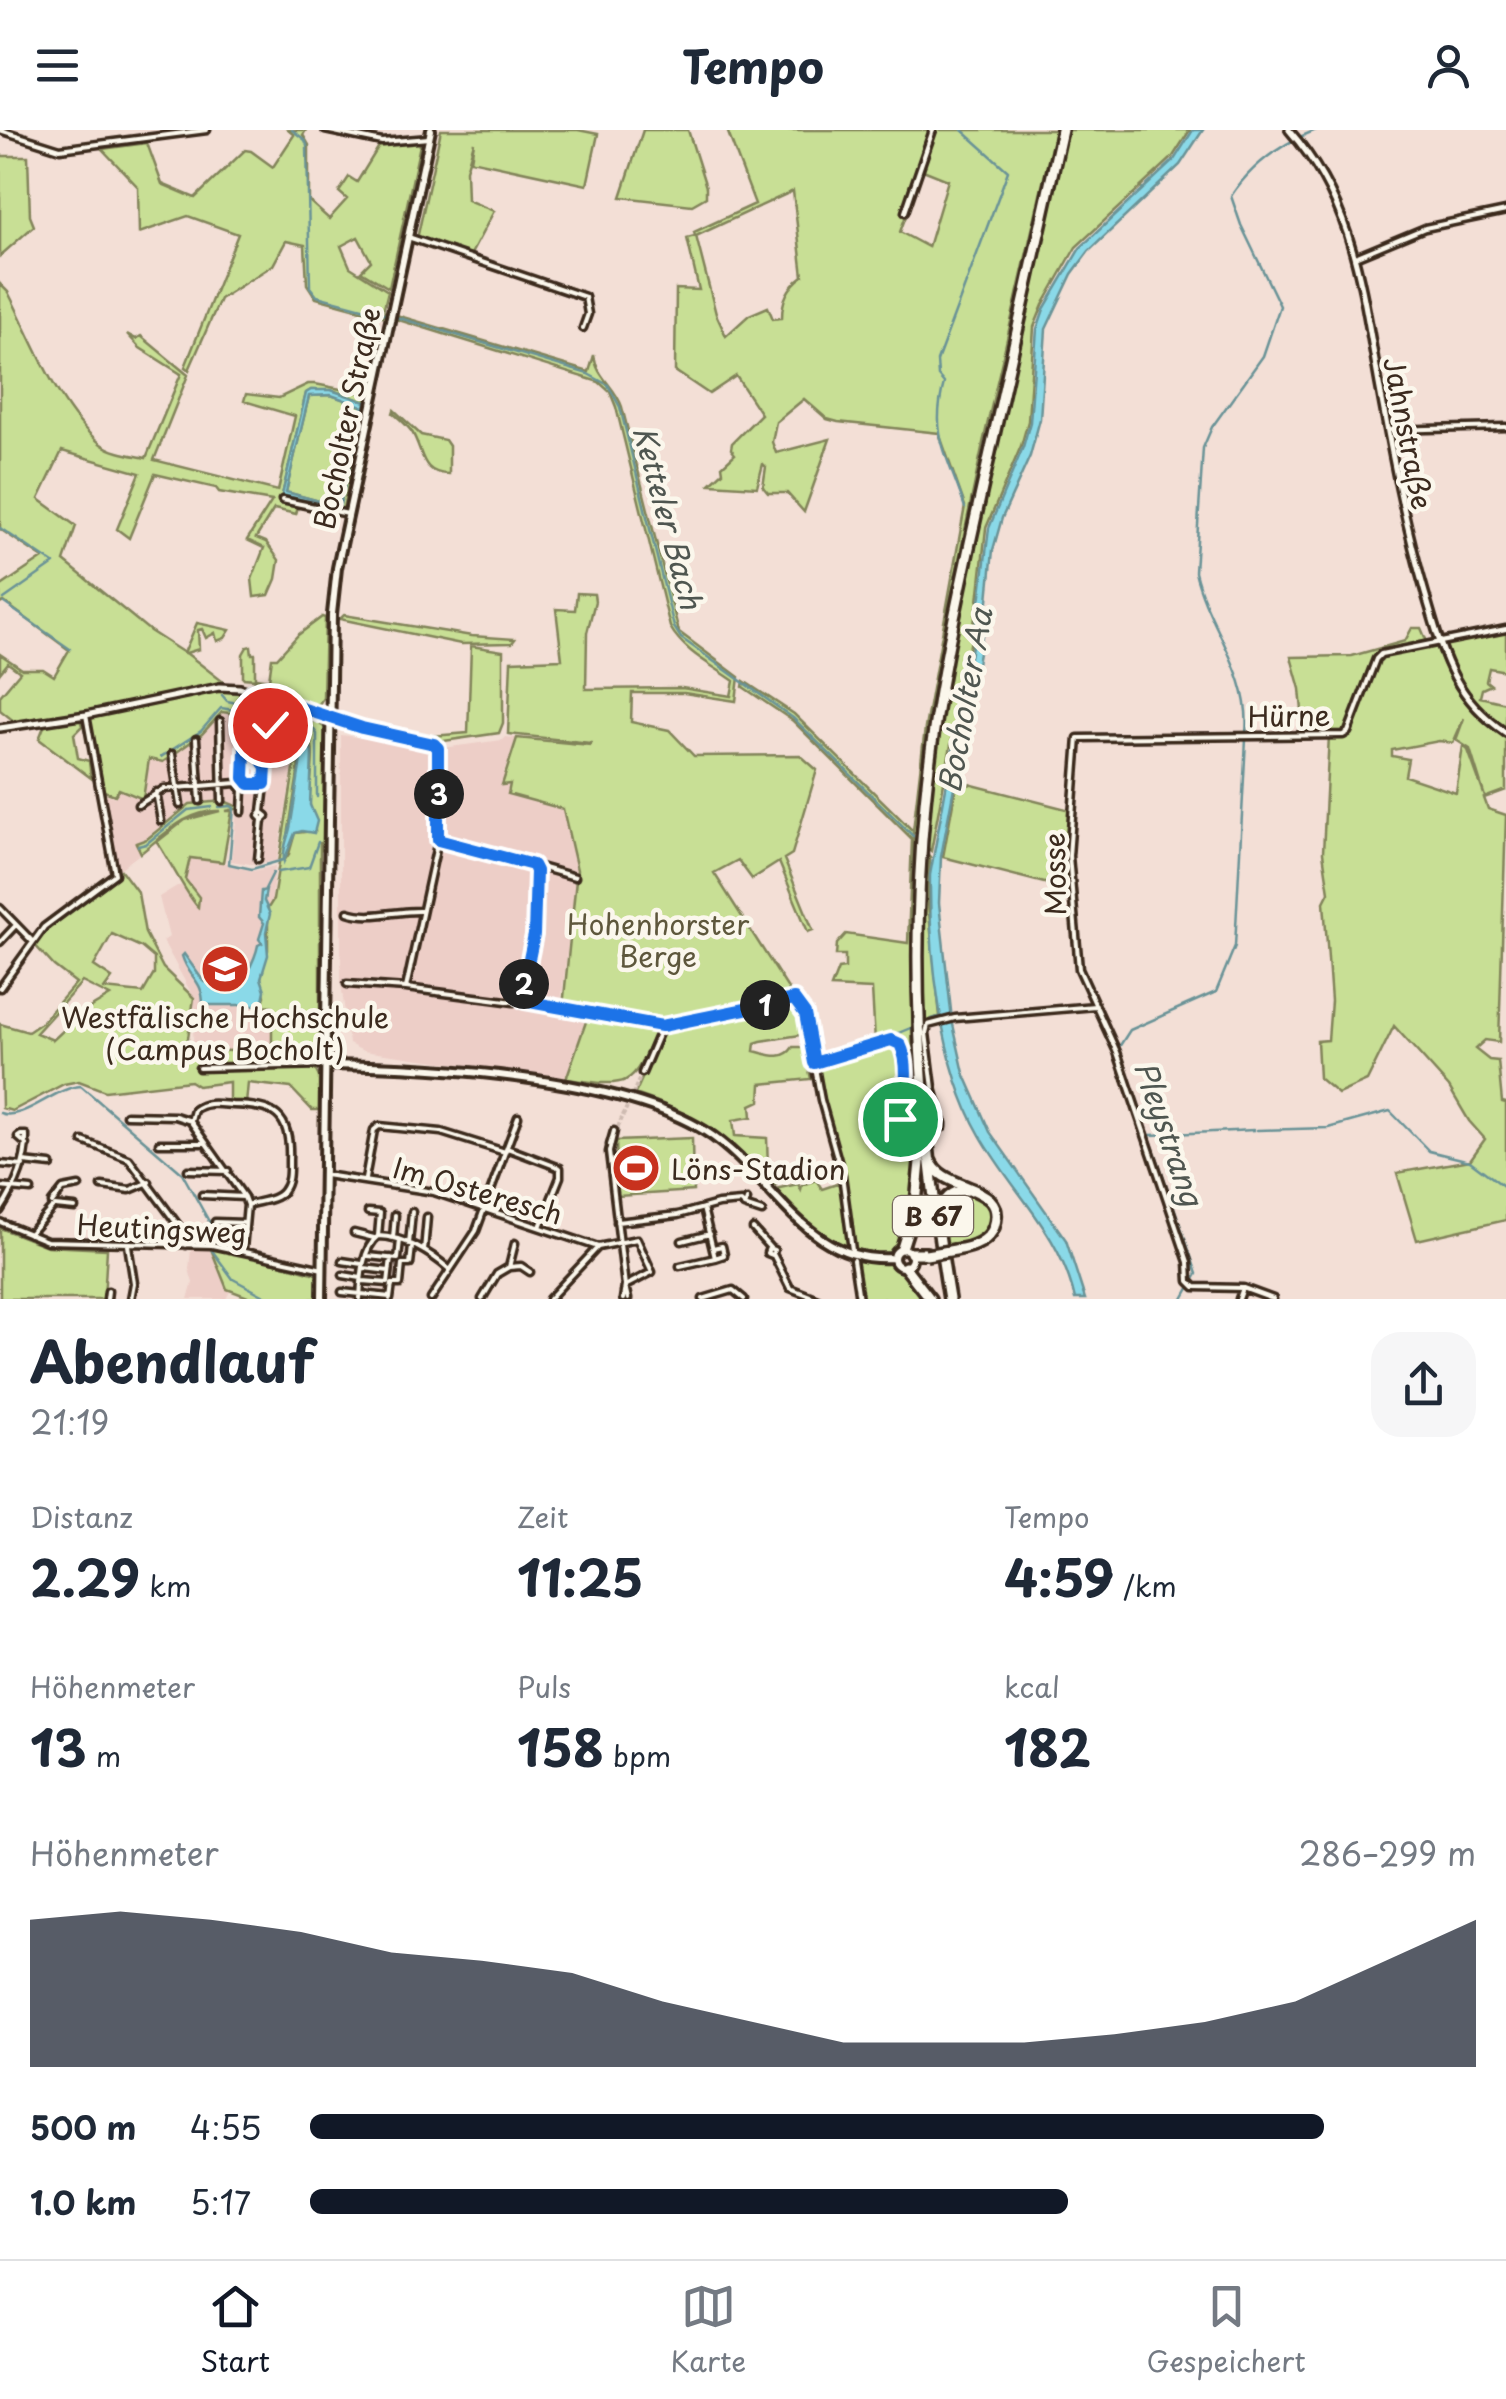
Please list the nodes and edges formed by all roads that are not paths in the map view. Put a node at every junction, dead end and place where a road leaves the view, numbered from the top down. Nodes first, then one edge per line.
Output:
1 (0, 130) edge
2 (208, 130) edge
3 (325, 130) edge
4 (933, 130) edge
5 (1061, 130) edge
6 (1290, 131) edge
7 (430, 134) edge
8 (905, 212) dead end
9 (1506, 212) edge
10 (408, 237) junction
11 (1356, 257) junction
12 (583, 328) dead end
13 (1506, 427) edge
14 (1388, 430) junction
15 (282, 500) dead end
16 (348, 514) junction
17 (1506, 629) edge
18 (1440, 644) junction
19 (252, 692) junction
20 (86, 715) junction
21 (330, 719) junction
22 (220, 721) dead end
23 (270, 725) dead end
24 (0, 728) edge
25 (1506, 734) edge
26 (1078, 738) joint
27 (196, 739) dead end
28 (172, 754) dead end
29 (244, 778) junction
30 (222, 783) junction
31 (238, 783) junction
32 (199, 784) junction
33 (249, 784) junction
34 (265, 784) junction
35 (177, 787) junction
36 (243, 789) junction
37 (156, 792) junction
38 (200, 801) dead end
39 (222, 801) dead end
40 (138, 805) dead end
41 (180, 806) dead end
42 (242, 812) dead end
43 (161, 821) dead end
44 (438, 840) junction
45 (258, 859) dead end
46 (533, 865) junction
47 (575, 877) dead end
48 (0, 908) edge
49 (420, 911) junction
50 (348, 912) dead end
51 (16, 925) junction
52 (0, 942) edge
53 (33, 942) junction
54 (347, 984) dead end
55 (0, 988) edge
56 (406, 988) junction
57 (521, 998) junction
58 (1096, 1006) junction
59 (662, 1026) junction
60 (814, 1063) junction
61 (325, 1065) junction
62 (199, 1068) dead end
63 (642, 1073) tunnel mouth
64 (126, 1115) dead end
65 (518, 1117) dead end
66 (191, 1121) junction
67 (924, 1121) junction
68 (617, 1130) tunnel mouth
69 (922, 1133) junction
70 (83, 1141) dead end
71 (159, 1143) dead end
72 (206, 1143) junction
73 (27, 1145) dead end
74 (506, 1150) junction
75 (0, 1164) edge
76 (23, 1164) junction
77 (51, 1165) dead end
78 (188, 1170) dead end
79 (228, 1171) junction
80 (324, 1175) junction
81 (365, 1180) junction
82 (150, 1182) junction
83 (79, 1186) dead end
84 (102, 1186) dead end
85 (0, 1187) edge
86 (12, 1188) junction
87 (31, 1190) dead end
88 (202, 1196) dead end
89 (244, 1197) junction
90 (247, 1205) junction
91 (53, 1206) junction
92 (75, 1208) dead end
93 (703, 1208) junction
94 (485, 1209) junction
95 (0, 1210) edge
96 (368, 1212) dead end
97 (412, 1212) dead end
98 (762, 1212) dead end
99 (395, 1215) dead end
100 (427, 1217) dead end
101 (0, 1222) edge
102 (215, 1222) dead end
103 (616, 1222) junction
104 (245, 1223) junction
105 (540, 1227) junction
106 (754, 1229) dead end
107 (29, 1234) junction
108 (354, 1234) dead end
109 (710, 1234) junction
110 (376, 1237) junction
111 (396, 1239) junction
112 (682, 1241) dead end
113 (618, 1242) junction
114 (128, 1243) junction
115 (515, 1243) dead end
116 (186, 1245) junction
117 (410, 1245) junction
118 (598, 1246) junction
119 (940, 1247) junction
120 (713, 1248) junction
121 (243, 1249) junction
122 (954, 1249) junction
123 (852, 1250) dead end
124 (424, 1251) junction
125 (724, 1255) junction
126 (368, 1256) junction
127 (908, 1257) junction
128 (391, 1258) junction
129 (715, 1258) junction
130 (894, 1258) junction
131 (853, 1260) dead end
132 (342, 1262) dead end
133 (727, 1263) dead end
134 (363, 1266) junction
135 (510, 1266) junction
136 (680, 1266) dead end
137 (324, 1269) junction
138 (450, 1269) junction
139 (389, 1270) junction
140 (530, 1272) dead end
141 (343, 1276) dead end
142 (361, 1279) junction
143 (390, 1283) junction
144 (625, 1286) junction
145 (1243, 1288) junction
146 (108, 1292) dead end
147 (342, 1292) dead end
148 (360, 1296) edge
149 (390, 1298) edge
150 (108, 1299) edge
151 (131, 1299) edge
152 (322, 1299) edge
153 (431, 1299) edge
154 (482, 1299) edge
155 (549, 1299) edge
156 (626, 1299) edge
157 (703, 1299) edge
158 (744, 1299) edge
159 (818, 1299) edge
160 (859, 1299) edge
161 (930, 1299) edge
162 (948, 1299) edge
163 (1239, 1299) edge
164 (1272, 1299) edge

1 - 2 street
3 - 7 street
4 - 8 street
5 - 67 highway, B 67
5 - 69 highway, B 67
6 - 11 street, Jahnstraße
7 - 10 main road, Bocholter Straße
9 - 11 street
10 - 12 street
10 - 16 main road, Bocholter Straße
11 - 14 street, Jahnstraße
13 - 14 street
14 - 18 street, Jahnstraße
15 - 16 street
16 - 21 main road, Bocholter Straße
17 - 18 street, Hürne
18 - 25 street, Jahnstraße
18 - 26 street, Hürne
19 - 20 street
19 - 21 street
19 - 29 street
20 - 24 street
20 - 53 street
21 - 44 street
21 - 61 main road, Bocholter Straße
22 - 30 street
23 - 34 street
26 - 58 street, Mosse
27 - 32 street
28 - 35 street
29 - 31 street
29 - 33 street
30 - 31 street
30 - 32 street
30 - 39 street
31 - 36 street
32 - 35 street
32 - 38 street
33 - 34 street
33 - 36 street
34 - 45 street
35 - 37 street
35 - 41 street
36 - 42 street
37 - 40 street
37 - 43 street
44 - 46 street
44 - 49 street
46 - 47 street
46 - 57 street
48 - 51 street
49 - 50 street
49 - 56 street
51 - 52 street
51 - 53 street
53 - 55 street
54 - 56 street
56 - 57 street
57 - 59 street
58 - 60 street, bridge
58 - 145 street, Mosse
59 - 60 street
59 - 63 street
60 - 123 street
61 - 62 street
61 - 80 main road, Bocholter Straße
61 - 130 main road
64 - 66 street
65 - 74 street
66 - 72 street
66 - 90 street
67 - 119 highway, B 67
67 - 122 highway, B 67
68 - 103 street
69 - 127 highway, B 67
69 - 162 highway, B 67
70 - 82 street
71 - 72 street
72 - 79 street
73 - 76 street
74 - 81 street
74 - 94 street
74 - 105 street
75 - 76 street
76 - 77 street
76 - 86 street
78 - 79 street
79 - 89 street
80 - 81 street, Im Osteresch
80 - 137 main road, Bocholter Straße
81 - 94 street, Im Osteresch
82 - 84 street
82 - 116 street
83 - 91 street
85 - 86 street
86 - 87 street
86 - 95 street
88 - 89 street
89 - 90 street
90 - 104 street
91 - 92 street
91 - 107 street
93 - 98 street
93 - 103 street
93 - 109 street
94 - 105 street, Im Osteresch
94 - 138 street
96 - 110 street
97 - 117 street
99 - 111 street
100 - 124 street
101 - 107 street, Heutingsweg
102 - 104 street
103 - 113 street
104 - 121 street
105 - 118 street, Im Osteresch
106 - 159 street
107 - 114 street, Heutingsweg
108 - 110 street
109 - 112 street
109 - 120 street
110 - 111 street
110 - 126 street
111 - 117 street
111 - 128 street
113 - 118 street, Im Osteresch
113 - 144 street
113 - 144 street
114 - 116 street, Heutingsweg
114 - 151 street
115 - 135 street
116 - 121 street, Heutingsweg
117 - 124 street
117 - 143 street
118 - 155 street
119 - 122 highway, B 67
119 - 162 highway, B 67
120 - 125 street
120 - 129 street
121 - 137 street, Heutingsweg
122 - 127 highway, B 67, bridge
124 - 138 street
125 - 129 street
125 - 133 street
126 - 128 street
126 - 134 street
127 - 130 main road
127 - 130 main road
127 - 161 highway, B 67
128 - 139 street
129 - 136 street
131 - 160 street
132 - 134 street
134 - 139 street
134 - 142 street
135 - 140 street
135 - 154 street
137 - 152 main road, Bocholter Straße
138 - 153 street
139 - 143 street
141 - 142 street
142 - 143 street
142 - 148 street
143 - 149 street
144 - 156 street
145 - 163 street
145 - 164 street
146 - 150 street
147 - 148 street
148 - 149 street
157 - 158 street

